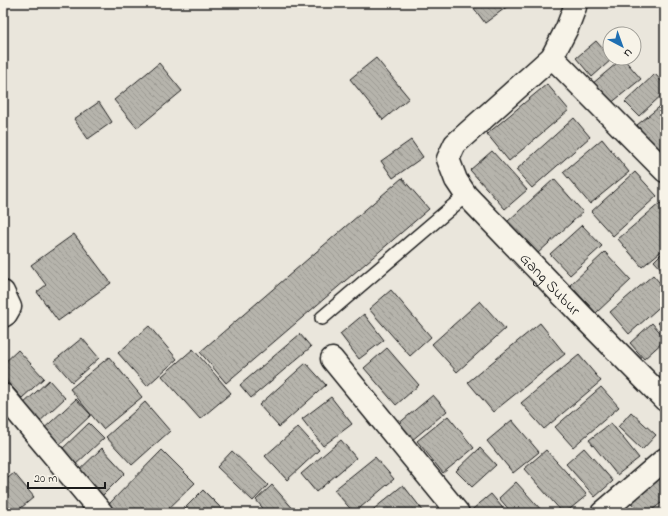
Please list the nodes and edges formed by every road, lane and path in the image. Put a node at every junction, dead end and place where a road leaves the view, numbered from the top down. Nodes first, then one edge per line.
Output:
1 (575, 3) edge
2 (552, 57) junction
3 (665, 171) edge
4 (466, 195) junction
5 (3, 292) edge
6 (3, 316) edge
7 (322, 318) dead end
8 (332, 359) dead end
9 (3, 395) edge
10 (665, 400) edge
11 (665, 459) edge
12 (102, 513) edge
13 (458, 513) edge
14 (602, 513) edge

1 - 2 street
2 - 3 street
2 - 4 street, Gang Subur
4 - 7 lane
4 - 10 street, Gang Subur
5 - 6 street
8 - 13 street
9 - 12 street
11 - 14 street

